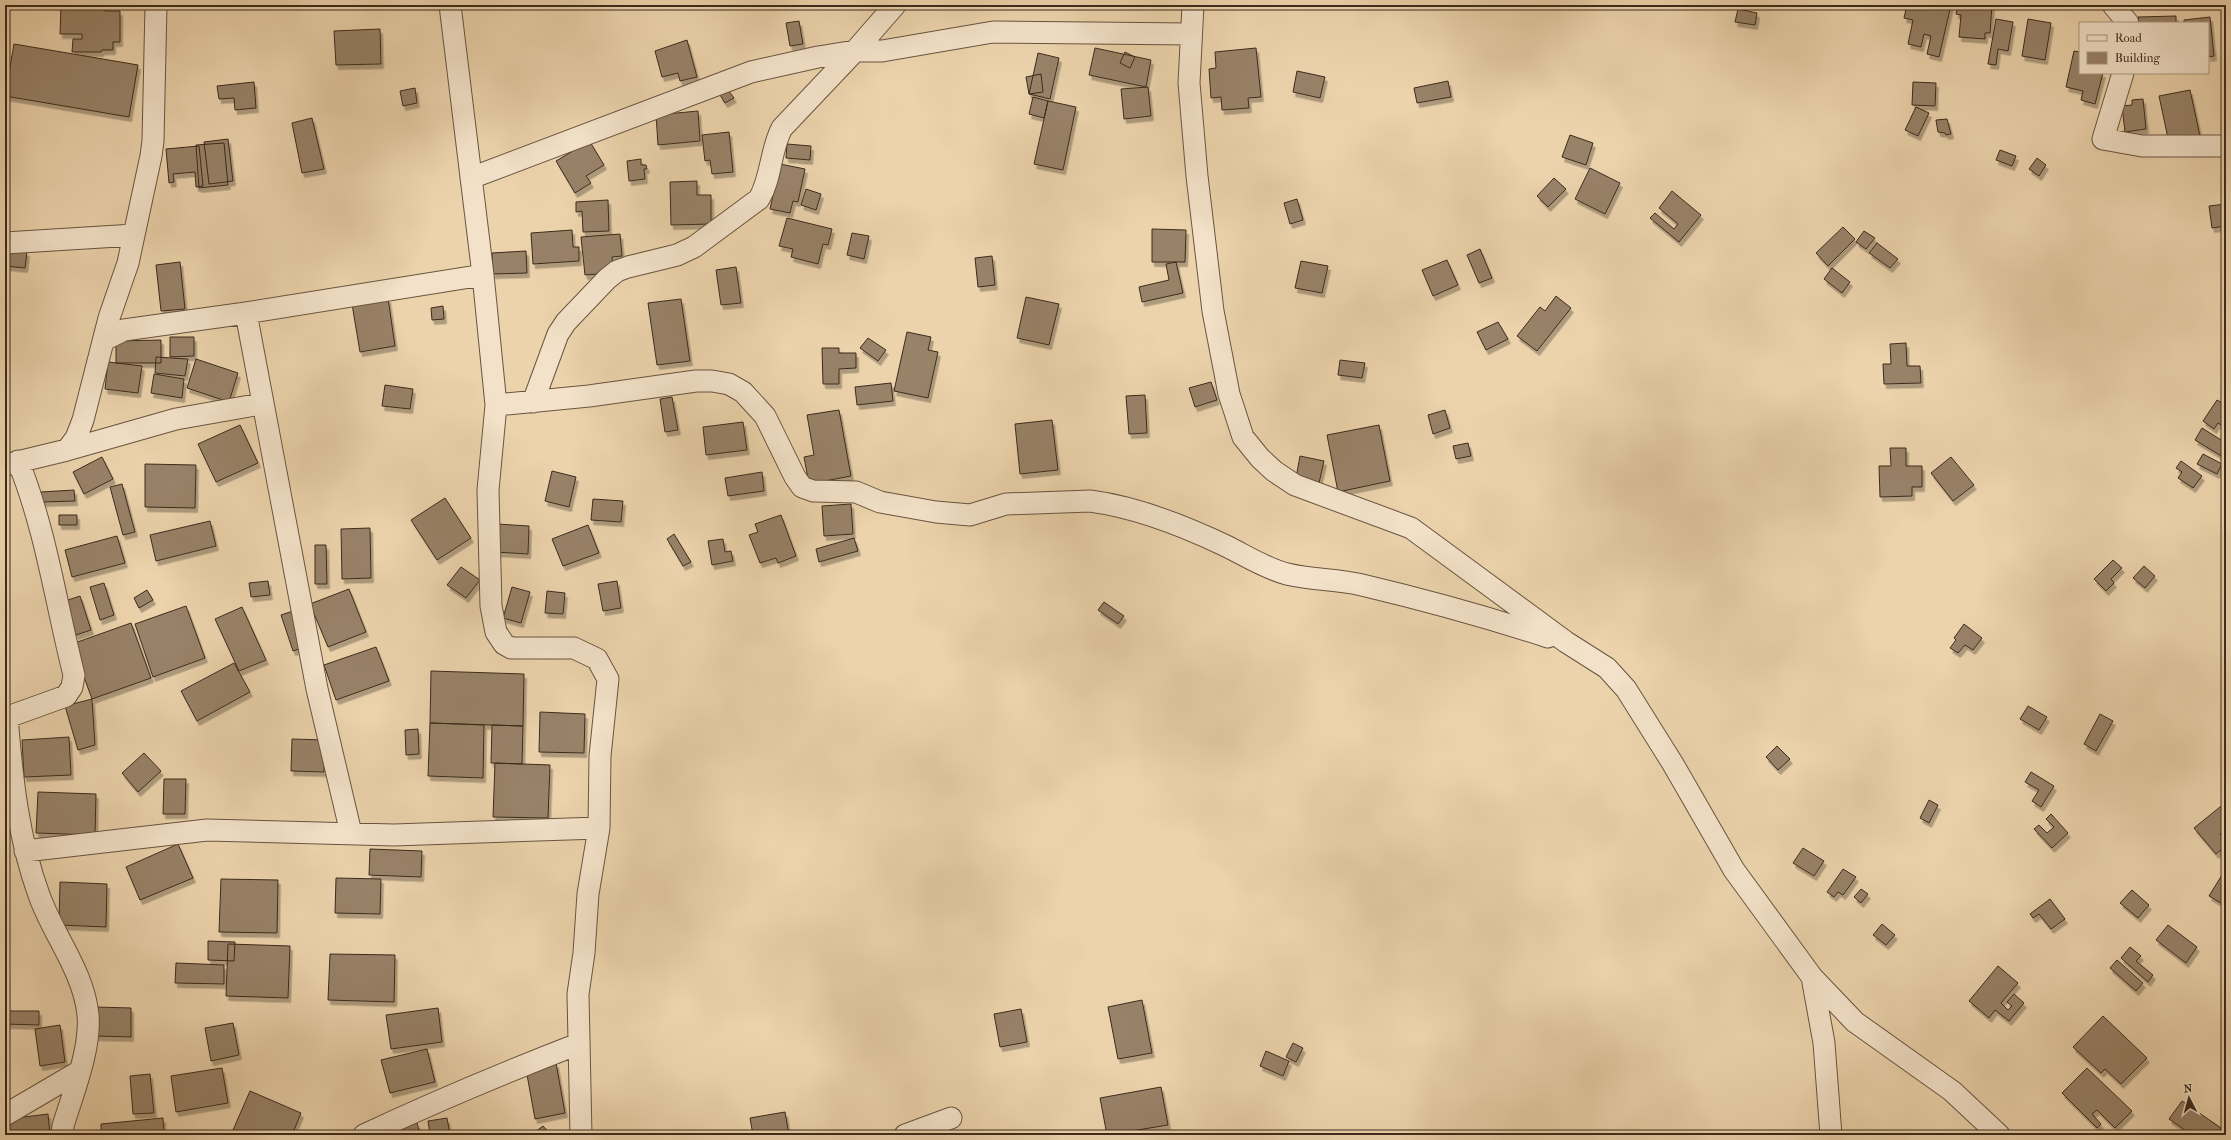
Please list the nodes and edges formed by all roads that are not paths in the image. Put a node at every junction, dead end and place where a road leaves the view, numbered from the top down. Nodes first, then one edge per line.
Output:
1 (156, 5) edge
2 (450, 5) edge
3 (894, 5) edge
4 (1193, 5) edge
5 (2113, 5) edge
6 (2127, 22) edge
7 (1191, 34) junction
8 (855, 51) junction
9 (2123, 74) edge
10 (2226, 146) edge
11 (471, 178) junction
12 (134, 235) junction
13 (5, 243) edge
14 (483, 275) junction
15 (246, 313) junction
16 (104, 340) junction
17 (533, 402) junction
18 (261, 404) junction
19 (496, 404) junction
20 (66, 450) junction
21 (11, 463) edge
22 (1566, 642) junction
23 (6, 717) edge
24 (599, 828) junction
25 (351, 833) junction
26 (25, 851) junction
27 (1812, 977) junction
28 (578, 1044) junction
29 (80, 1071) junction
30 (5, 1115) edge
31 (951, 1118) dead end
32 (927, 1131) edge
33 (62, 1135) edge
34 (364, 1135) edge
35 (580, 1135) edge
36 (905, 1135) edge
37 (1831, 1135) edge
38 (1999, 1135) edge

1 - 12 street
2 - 11 street
3 - 8 street
4 - 7 street
5 - 6 street
7 - 8 street
7 - 22 street
8 - 11 street
8 - 17 street
9 - 10 street
11 - 14 street
12 - 13 street
12 - 16 street
14 - 15 street
14 - 19 street
15 - 16 street
15 - 18 street
16 - 20 street
17 - 19 street
17 - 22 street
18 - 20 street
18 - 25 street
19 - 24 street
20 - 21 street
21 - 23 street
22 - 27 street
23 - 26 street
24 - 25 street
24 - 28 street
25 - 26 street
26 - 29 street
27 - 37 street
27 - 38 street
28 - 34 street
28 - 35 street
29 - 30 street
29 - 33 street
31 - 32 street
32 - 36 street

